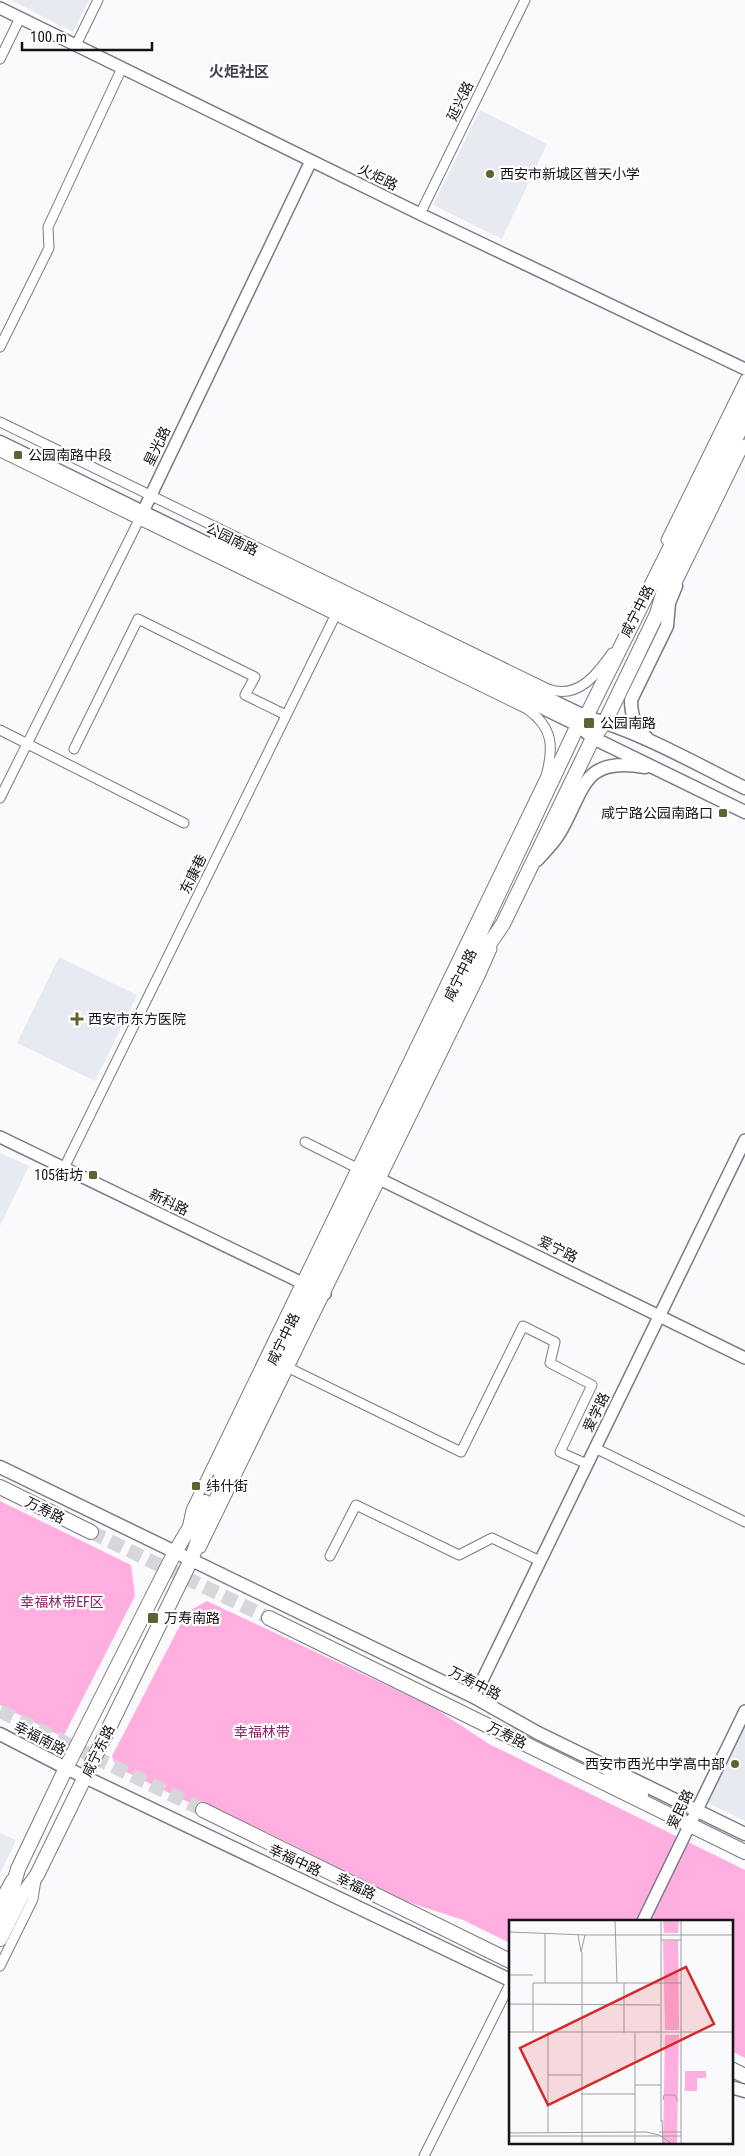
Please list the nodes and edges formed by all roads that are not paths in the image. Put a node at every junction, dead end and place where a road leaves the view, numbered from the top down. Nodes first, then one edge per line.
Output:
1 (98, 0) edge
2 (525, 0) edge
3 (0, 8) edge
4 (20, 18) junction
5 (76, 45) junction
6 (0, 59) edge
7 (122, 68) junction
8 (311, 161) junction
9 (420, 214) junction
10 (0, 347) edge
11 (745, 369) edge
12 (745, 379) edge
13 (745, 397) edge
14 (745, 419) edge
15 (0, 422) edge
16 (0, 432) edge
17 (0, 442) edge
18 (745, 444) edge
19 (0, 452) edge
20 (145, 508) junction
21 (676, 586) junction
22 (341, 603) junction
23 (656, 614) junction
24 (623, 639) junction
25 (286, 715) junction
26 (582, 721) junction
27 (605, 722) junction
28 (0, 730) edge
29 (593, 738) junction
30 (26, 743) junction
31 (654, 743) junction
32 (74, 749) dead end
33 (559, 764) junction
34 (660, 770) junction
35 (546, 776) junction
36 (745, 788) edge
37 (0, 798) edge
38 (745, 812) edge
39 (184, 823) dead end
40 (529, 869) junction
41 (0, 1137) edge
42 (745, 1140) edge
43 (305, 1142) dead end
44 (64, 1168) junction
45 (369, 1174) junction
46 (313, 1289) junction
47 (660, 1315) junction
48 (745, 1358) edge
49 (289, 1368) junction
50 (595, 1448) junction
51 (587, 1464) junction
52 (0, 1467) edge
53 (0, 1487) edge
54 (745, 1522) edge
55 (90, 1532) tunnel mouth
56 (175, 1552) junction
57 (330, 1556) dead end
58 (191, 1560) junction
59 (540, 1561) junction
60 (269, 1618) tunnel mouth
61 (474, 1698) junction
62 (745, 1711) edge
63 (0, 1734) edge
64 (602, 1764) junction
65 (66, 1768) junction
66 (85, 1777) junction
67 (203, 1810) tunnel mouth
68 (697, 1810) junction
69 (663, 1812) junction
70 (690, 1825) junction
71 (745, 1834) edge
72 (745, 1852) edge
73 (18, 1869) junction
74 (36, 1875) junction
75 (0, 1899) edge
76 (0, 1917) edge
77 (643, 1920) edge
78 (0, 1939) edge
79 (509, 1961) edge
80 (0, 1966) edge
81 (509, 1982) edge
82 (509, 1984) edge
83 (732, 2070) edge
84 (745, 2076) edge
85 (732, 2086) edge
86 (745, 2092) edge
87 (424, 2156) edge

1 - 5 street
2 - 9 street, 延兴路
3 - 4 street, 火炬路
4 - 5 street, 火炬路
4 - 6 street
5 - 7 street, 火炬路
7 - 8 street, 火炬路
7 - 10 street
8 - 9 street, 火炬路
8 - 20 street, 星光路
9 - 11 street, 火炬路
12 - 24 street
13 - 24 main road, 咸宁中路
14 - 23 main road, 咸宁中路
15 - 20 street
16 - 20 main road, 公园南路
17 - 20 main road, 公园南路
18 - 21 street
19 - 20 street
20 - 22 main road, 公园南路
20 - 22 street
20 - 30 street, 星光路
21 - 23 street
21 - 31 main road
22 - 24 street
22 - 25 street, 东康巷
22 - 26 main road, 公园南路
22 - 35 street
23 - 27 main road, 咸宁中路
24 - 26 main road, 咸宁中路
25 - 32 street
25 - 44 street, 东康巷
26 - 27 main road, 公园南路
26 - 29 main road, 公园南路
26 - 33 main road, 咸宁中路
27 - 29 main road, 咸宁中路
27 - 31 main road, 公园南路
28 - 30 street
29 - 34 main road, 公园南路
29 - 40 main road, 咸宁中路
30 - 37 street, 星光路
30 - 39 street
31 - 36 main road, 公园南路
33 - 35 street
33 - 45 main road, 咸宁中路
34 - 38 main road, 公园南路
34 - 40 main road
35 - 45 street
40 - 45 main road, 咸宁中路
41 - 44 street, 新科路
42 - 47 street, 爱学路
43 - 45 street
44 - 46 street, 新科路
45 - 46 main road, 咸宁中路
45 - 46 street
45 - 47 street, 爱宁路
46 - 49 street
46 - 56 main road, 咸宁中路
46 - 58 main road, 咸宁中路
47 - 48 street, 爱宁路
47 - 50 street, 爱学路
49 - 51 street
49 - 58 street
50 - 51 street, 爱学路
50 - 54 street
51 - 59 street, 爱学路
52 - 56 main road
53 - 55 main road, 万寿路
56 - 58 main road
56 - 65 main road, 咸宁东路
57 - 59 street
58 - 61 main road, 万寿中路
58 - 66 main road, 咸宁东路
59 - 61 street, 爱学路
60 - 69 main road, 万寿路
61 - 64 main road, 万寿中路
62 - 68 street, 爱民路
63 - 65 main road, 幸福南路
64 - 68 main road, 万寿中路
64 - 69 main road
65 - 66 main road, 幸福中路
65 - 73 main road, 咸宁东路
66 - 74 main road, 咸宁东路
66 - 81 main road, 幸福中路
67 - 79 main road, 幸福路
68 - 70 street, 爱民路
68 - 71 main road, 万寿中路
69 - 70 main road, 万寿路
70 - 72 main road, 万寿路
70 - 77 street, 爱民路
73 - 75 street
73 - 76 main road, 咸宁东路
74 - 78 main road, 咸宁东路
74 - 80 street
82 - 87 street
83 - 84 main road
85 - 86 main road

